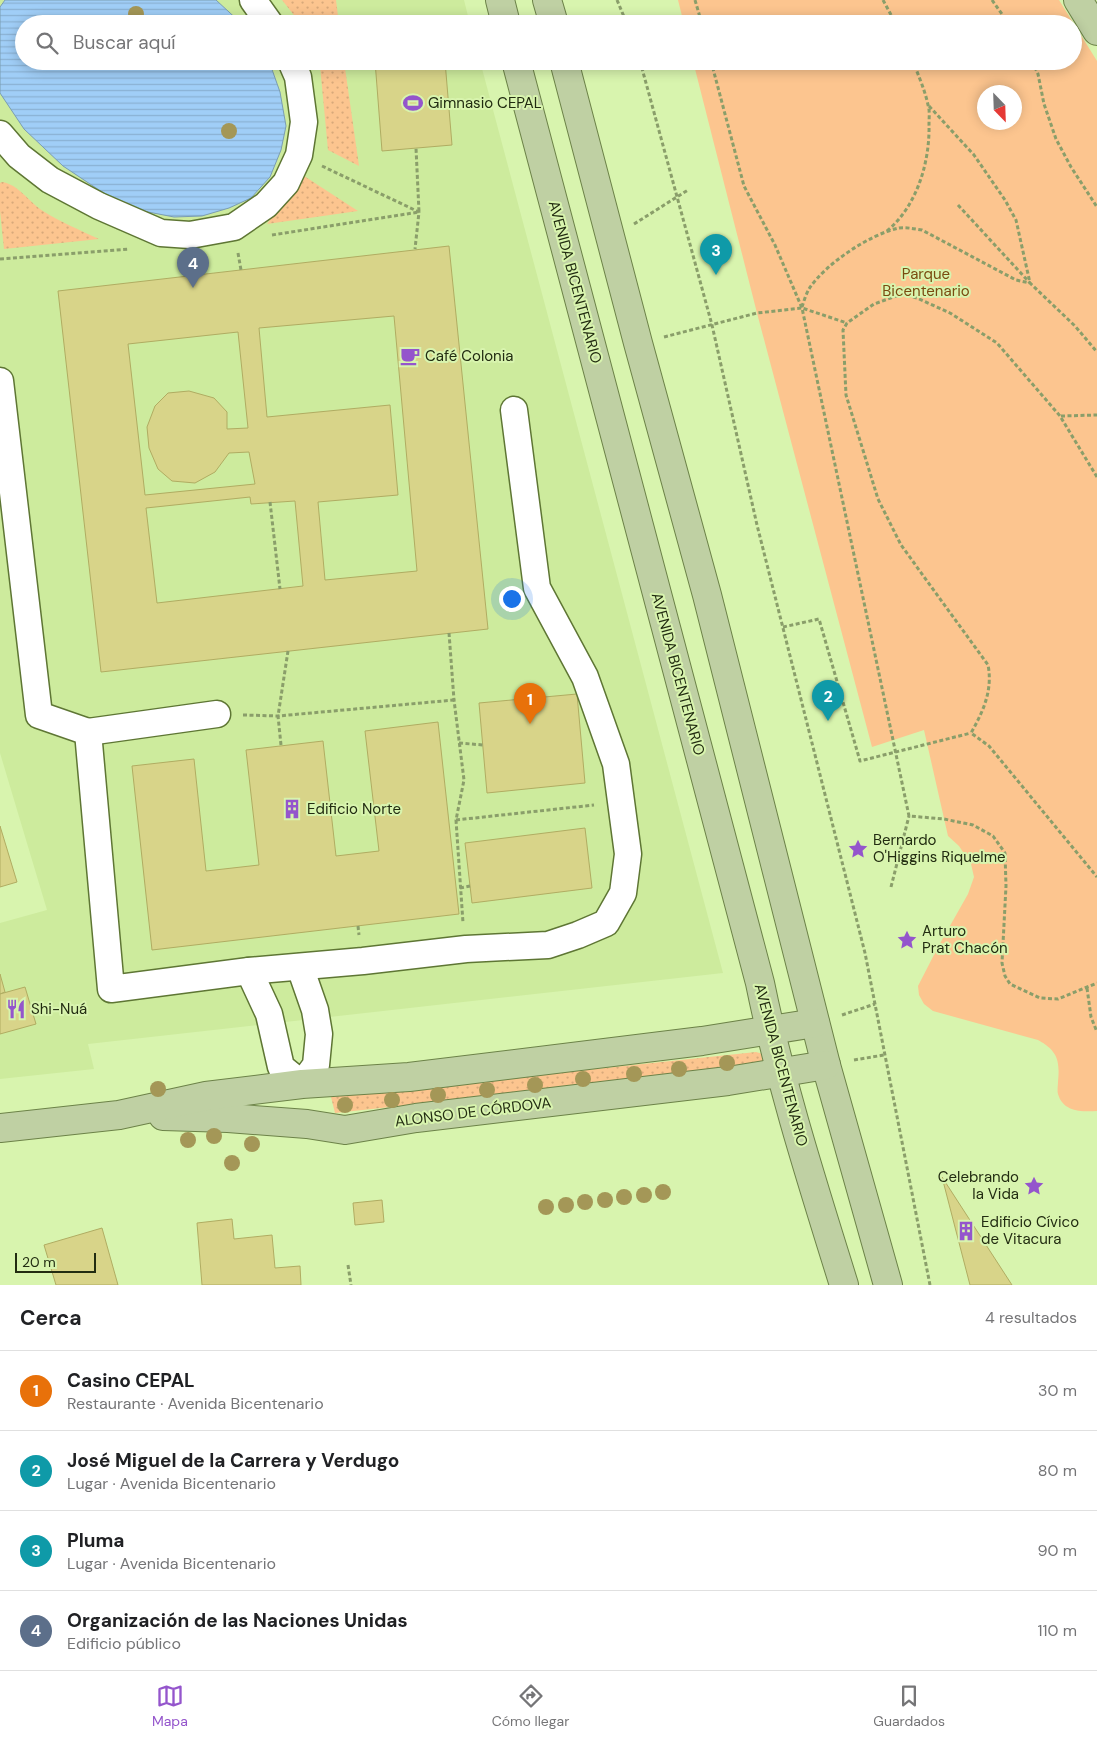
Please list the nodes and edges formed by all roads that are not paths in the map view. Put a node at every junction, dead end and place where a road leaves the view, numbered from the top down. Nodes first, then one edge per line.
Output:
1 (253, 0) edge
2 (500, 0) edge
3 (547, 0) edge
4 (1078, 0) edge
5 (264, 15) edge
6 (504, 15) edge
7 (551, 15) edge
8 (1097, 31) edge
9 (295, 70) edge
10 (518, 70) edge
11 (566, 70) edge
12 (0, 134) edge
13 (9, 162) edge
14 (0, 381) edge
15 (514, 410) dead end
16 (217, 714) road end
17 (88, 732) junction
18 (300, 967) junction
19 (249, 971) junction
20 (816, 1023) junction
21 (770, 1031) junction
22 (826, 1065) junction
23 (781, 1072) junction
24 (302, 1084) junction
25 (120, 1115) junction
26 (307, 1124) junction
27 (0, 1128) edge
28 (844, 1285) edge
29 (888, 1285) edge

1 - 5 lane
2 - 6 main road
3 - 7 main road
4 - 8 main road
9 - 13 lane
10 - 21 main road, AVENIDA BICENTENARIO
11 - 20 main road
12 - 13 lane
14 - 17 lane
15 - 18 lane
16 - 17 lane
17 - 19 lane
18 - 19 lane
18 - 24 lane
19 - 24 lane
20 - 21 main road, ALONSO DE CÓRDOVA
20 - 22 main road
21 - 23 main road, AVENIDA BICENTENARIO
21 - 24 main road, ALONSO DE CÓRDOVA
22 - 23 main road, ALONSO DE CÓRDOVA
22 - 29 main road
23 - 26 main road, ALONSO DE CÓRDOVA
23 - 28 main road, AVENIDA BICENTENARIO
24 - 25 main road, ALONSO DE CÓRDOVA
24 - 26 main road
25 - 26 main road, ALONSO DE CÓRDOVA
25 - 27 main road, ALONSO DE CÓRDOVA

